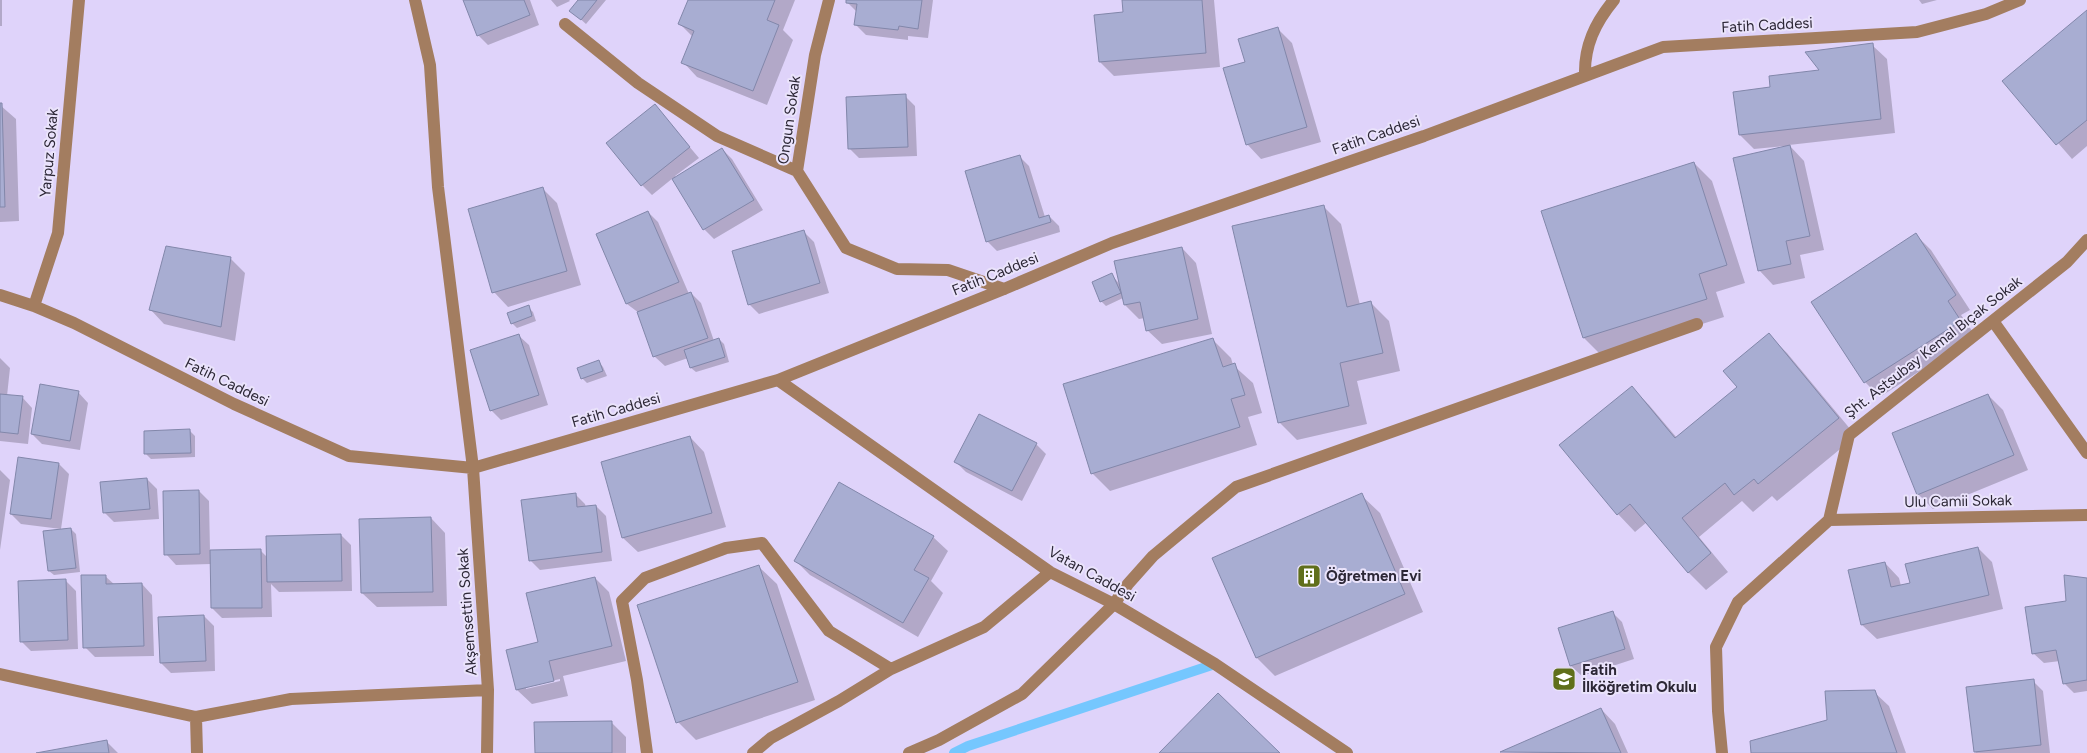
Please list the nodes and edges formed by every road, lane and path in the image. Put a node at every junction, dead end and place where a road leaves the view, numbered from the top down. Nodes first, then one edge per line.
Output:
1 (79, 0) edge
2 (415, 0) edge
3 (830, 0) edge
4 (1614, 0) edge
5 (2020, 0) edge
6 (565, 24) dead end
7 (1585, 76) junction
8 (796, 172) junction
9 (2087, 240) edge
10 (1004, 289) junction
11 (0, 295) edge
12 (34, 306) junction
13 (1993, 321) junction
14 (1698, 324) dead end
15 (778, 380) junction
16 (2087, 452) edge
17 (473, 468) junction
18 (2087, 515) edge
19 (1829, 520) junction
20 (1050, 572) junction
21 (1114, 604) junction
22 (891, 668) junction
23 (0, 674) edge
24 (488, 690) junction
25 (196, 717) junction
26 (197, 753) edge
27 (487, 753) edge
28 (646, 753) edge
29 (754, 753) edge
30 (909, 753) edge
31 (1347, 753) edge
32 (1722, 753) edge

1 - 12 street, Yarpuz Sokak
2 - 17 street, Akşemsettin Sokak
3 - 8 street, Ongun Sokak
4 - 7 street
5 - 7 street, Fatih Caddesi
6 - 8 street
7 - 10 street, Fatih Caddesi
8 - 10 street, Ongun Sokak
9 - 13 street, Şht. Astsubay Kemal Bıçak Sokak
10 - 15 street, Fatih Caddesi
11 - 12 street, Fatih Caddesi
12 - 17 street, Fatih Caddesi
13 - 16 street
13 - 19 street, Şht. Astsubay Kemal Bıçak Sokak
14 - 21 street
15 - 17 street, Fatih Caddesi
15 - 20 street, Vatan Caddesi
17 - 24 street, Akşemsettin Sokak
18 - 19 street, Ulu Camii Sokak
19 - 32 street
20 - 21 street, Vatan Caddesi
20 - 22 street
21 - 30 street
21 - 31 street, Vatan Caddesi
22 - 28 street
22 - 29 street
23 - 25 street
24 - 25 street
24 - 27 street, Akşemsettin Sokak
25 - 26 street

